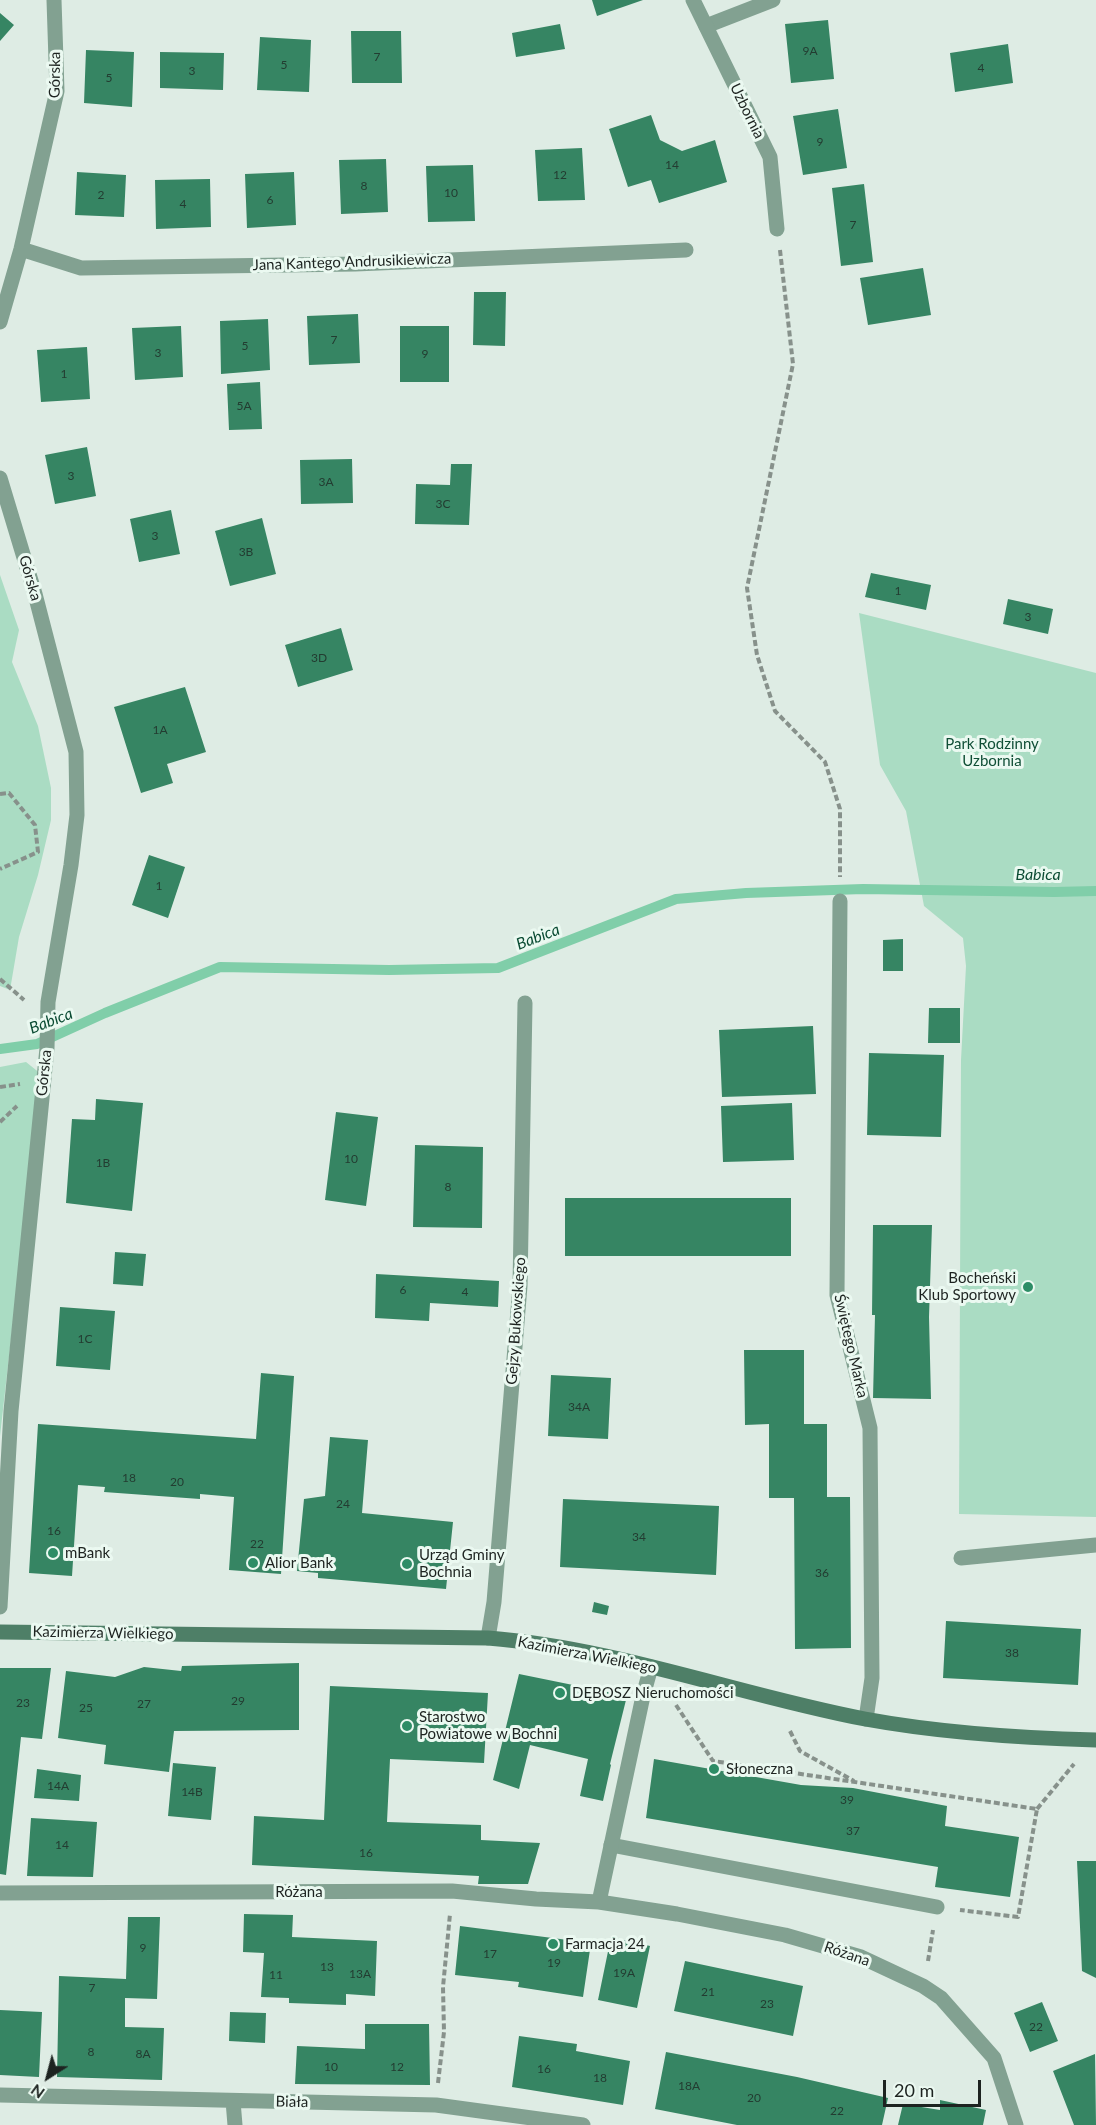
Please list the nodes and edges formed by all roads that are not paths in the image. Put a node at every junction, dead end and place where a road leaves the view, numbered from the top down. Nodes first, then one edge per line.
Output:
1 (54, 0) edge
2 (693, 0) edge
3 (773, 0) edge
4 (706, 26) junction
5 (777, 229) road end
6 (21, 249) junction
7 (686, 250) dead end
8 (0, 322) edge
9 (0, 478) edge
10 (840, 901) dead end
11 (525, 1003) dead end
12 (1096, 1545) edge
13 (961, 1557) dead end
14 (0, 1607) edge
15 (0, 1632) edge
16 (488, 1638) junction
17 (651, 1667) junction
18 (866, 1719) junction
19 (1096, 1740) edge
20 (611, 1845) junction
21 (0, 1893) edge
22 (598, 1902) junction
23 (937, 1907) road end
24 (0, 2095) edge
25 (233, 2101) junction
26 (235, 2125) edge
27 (583, 2125) edge
28 (1016, 2125) edge

1 - 6 street, Górska
2 - 4 street, Uzbornia
3 - 4 street
4 - 5 street, Uzbornia
6 - 7 street, Jana Kantego Andrusikiewicza
6 - 8 street, Górska
9 - 14 street, Górska
10 - 18 street, Świętego Marka
11 - 16 street, Gejzy Bukowskiego
12 - 13 street
15 - 16 street, Kazimierza Wielkiego
16 - 17 street, Kazimierza Wielkiego
17 - 18 street, Kazimierza Wielkiego
17 - 20 street
18 - 19 street, Kazimierza Wielkiego
20 - 22 street
20 - 23 street
21 - 22 street, Różana
22 - 28 street, Różana
24 - 25 street, Biała
25 - 26 street
25 - 27 street, Biała

